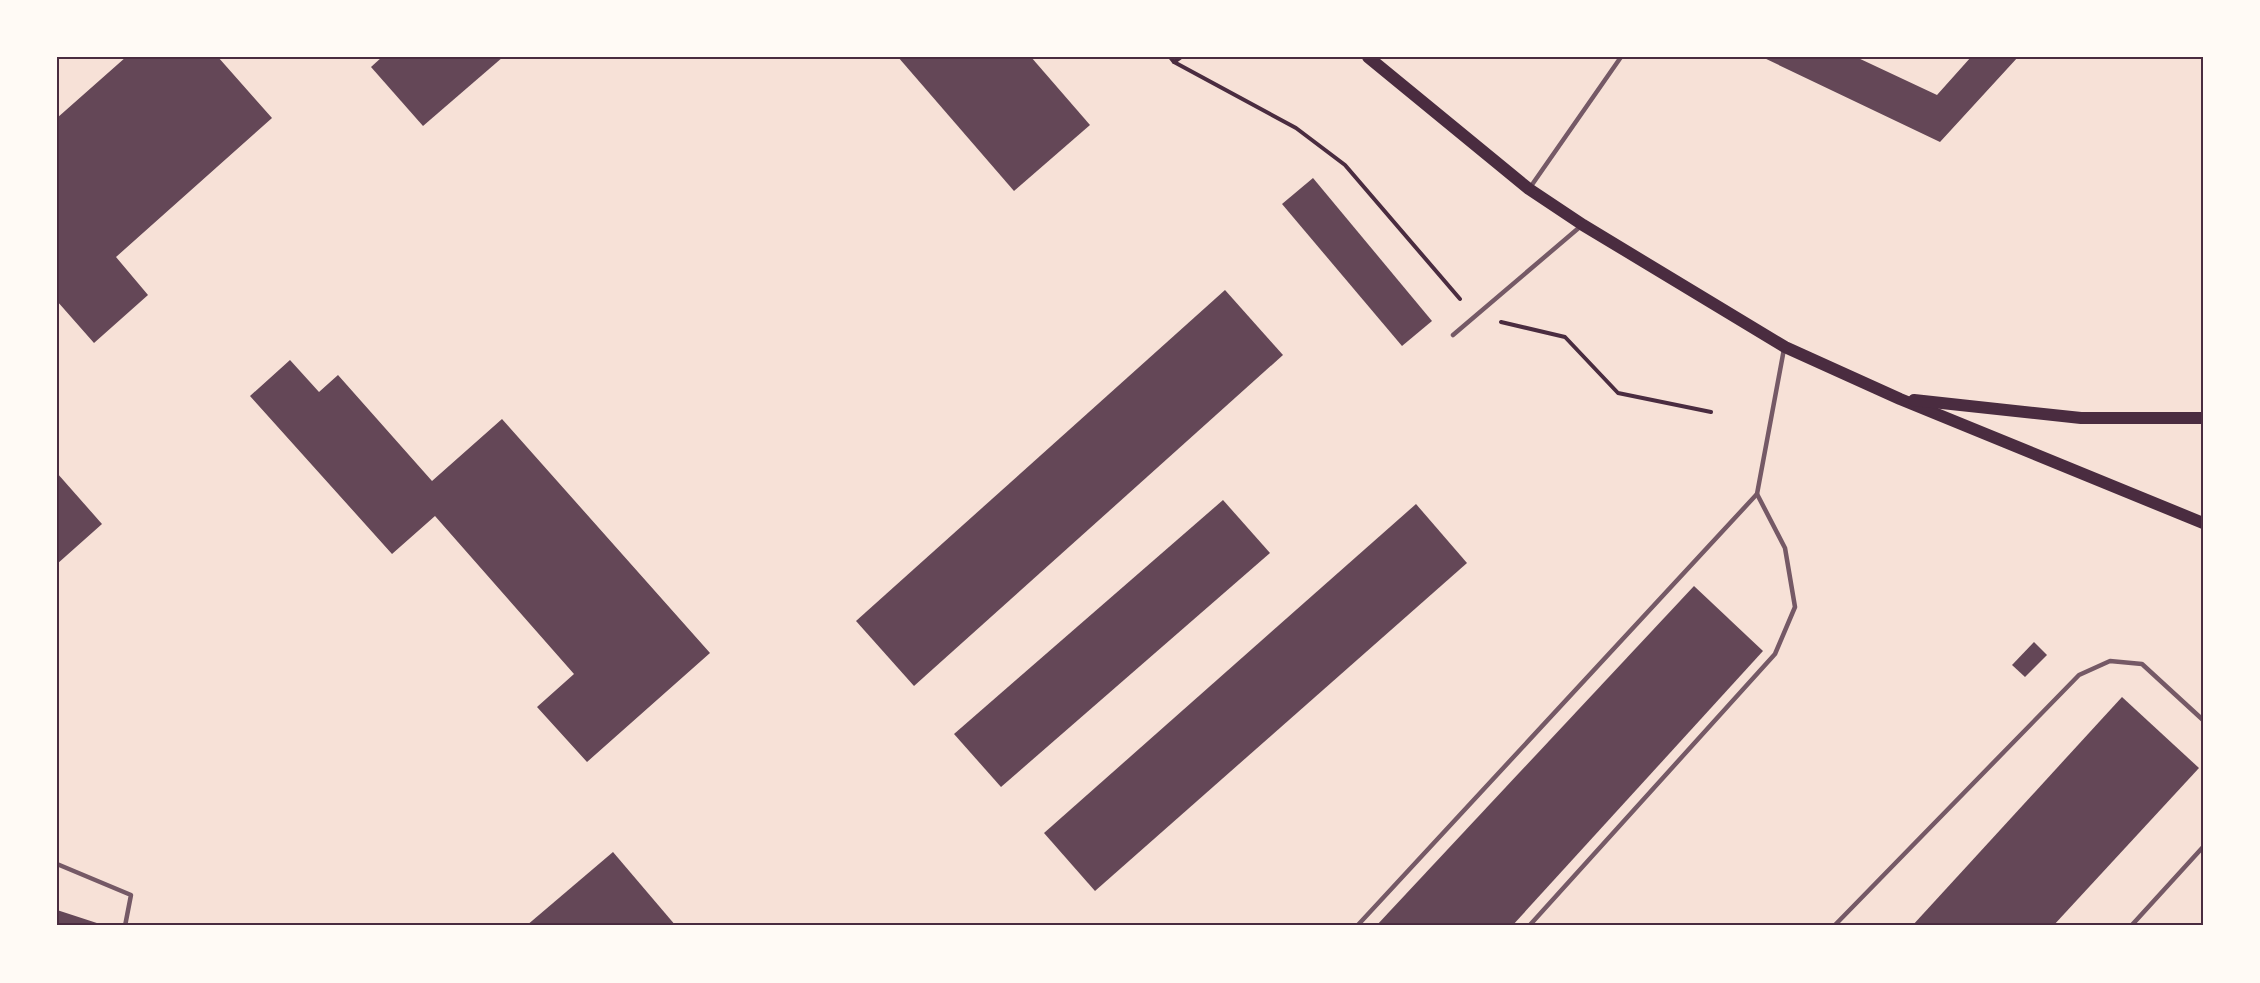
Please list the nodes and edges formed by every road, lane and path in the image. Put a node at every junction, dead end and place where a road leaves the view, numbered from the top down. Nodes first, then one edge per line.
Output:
1 (1170, 57) edge
2 (1181, 57) edge
3 (1368, 57) edge
4 (1621, 57) edge
5 (1174, 62) junction
6 (1530, 189) junction
7 (1583, 225) junction
8 (1475, 316) junction
9 (1453, 335) dead end
10 (1785, 346) junction
11 (1900, 399) junction
12 (1711, 411) dead end
13 (2203, 418) edge
14 (1757, 494) junction
15 (2203, 523) edge
16 (2203, 720) edge
17 (2203, 847) edge
18 (57, 864) edge
19 (125, 926) edge
20 (1357, 926) edge
21 (1529, 926) edge
22 (1834, 926) edge
23 (2131, 926) edge

1 - 5 path
2 - 5 path
3 - 6 main road
4 - 6 lane
5 - 8 path
6 - 7 main road
7 - 8 lane
7 - 10 main road
8 - 9 lane
8 - 12 path
10 - 11 main road
10 - 14 lane
11 - 13 main road
11 - 15 main road
14 - 20 lane
14 - 21 lane
16 - 22 lane
17 - 23 lane
18 - 19 lane

